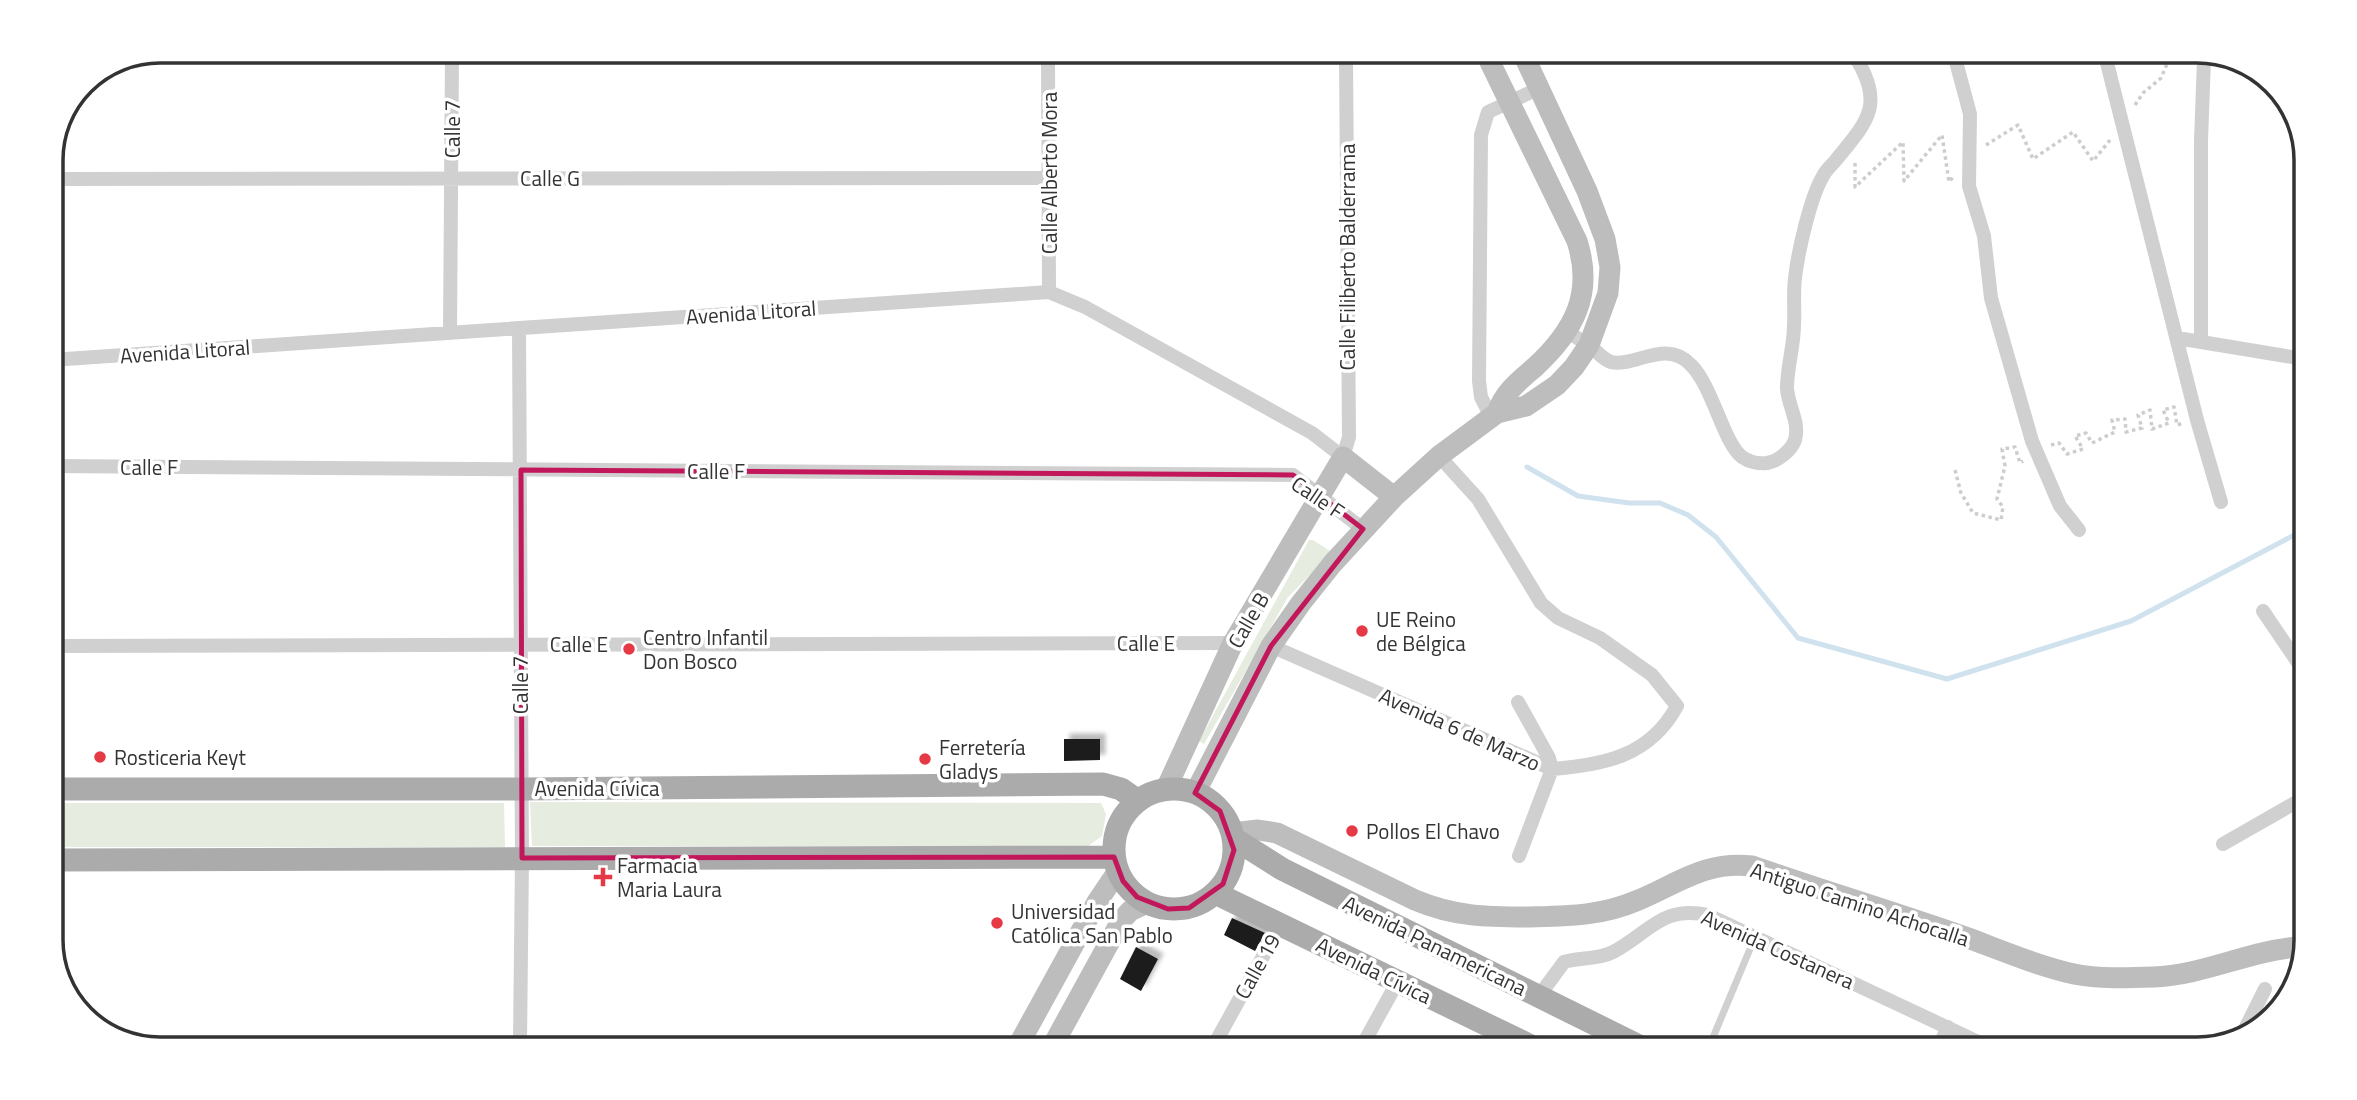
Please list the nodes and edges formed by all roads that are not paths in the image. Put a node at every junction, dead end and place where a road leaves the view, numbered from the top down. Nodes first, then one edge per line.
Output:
1 (452, 63) edge
2 (1048, 63) edge
3 (1346, 63) edge
4 (1490, 63) edge
5 (1528, 63) edge
6 (1859, 63) edge
7 (1956, 63) edge
8 (2107, 63) edge
9 (2204, 64) edge
10 (1540, 88) junction
11 (1510, 102) junction
12 (452, 178) junction
13 (1048, 178) junction
14 (63, 179) edge
15 (1049, 292) junction
16 (519, 328) junction
17 (1567, 332) junction
18 (450, 333) junction
19 (2177, 338) junction
20 (2201, 342) junction
21 (1590, 345) junction
22 (2294, 357) edge
23 (63, 359) edge
24 (1494, 415) junction
25 (1439, 456) junction
26 (1343, 457) junction
27 (63, 466) edge
28 (521, 470) junction
29 (1321, 496) junction
30 (1394, 497) junction
31 (2221, 502) dead end
32 (1363, 529) junction
33 (2079, 530) dead end
34 (2263, 611) dead end
35 (1233, 643) junction
36 (520, 645) junction
37 (63, 646) edge
38 (1271, 646) junction
39 (2294, 657) edge
40 (1518, 702) dead end
41 (1552, 769) junction
42 (63, 789) edge
43 (521, 789) junction
44 (1166, 789) junction
45 (1195, 793) junction
46 (1138, 801) junction
47 (2294, 803) edge
48 (1232, 835) junction
49 (2223, 844) dead end
50 (1520, 856) dead end
51 (522, 858) junction
52 (63, 860) edge
53 (1116, 864) junction
54 (1215, 893) junction
55 (1147, 903) junction
56 (1281, 924) junction
57 (1755, 936) junction
58 (2293, 947) edge
59 (1398, 981) junction
60 (2265, 989) dead end
61 (1539, 996) junction
62 (2248, 1022) edge
63 (1948, 1027) junction
64 (520, 1037) edge
65 (1023, 1037) edge
66 (1057, 1037) edge
67 (1218, 1037) edge
68 (1367, 1037) edge
69 (1506, 1037) edge
70 (1621, 1037) edge
71 (1713, 1037) edge
72 (1943, 1037) edge
73 (1968, 1037) edge

1 - 12 street, Calle 7
2 - 13 street, Calle Alberto Mora
3 - 26 street, Calle Filiberto Balderrama
4 - 11 street
5 - 10 street
6 - 21 street
7 - 33 street
8 - 19 street
9 - 20 street
10 - 11 street
10 - 21 street
11 - 17 street
11 - 24 street
12 - 13 street, Calle G
12 - 14 street, Calle G
12 - 18 street, Calle 7
13 - 15 street, Calle Alberto Mora
15 - 16 street, Avenida Litoral
15 - 26 street, Avenida Litoral
16 - 18 street, Avenida Litoral
16 - 28 street, Calle 7
17 - 21 street
17 - 24 street
18 - 23 street, Avenida Litoral
19 - 20 street
19 - 31 street
20 - 22 street
21 - 24 street
24 - 25 street, Calle B
25 - 30 street, Calle B
25 - 41 street, Avenida 6 de Marzo
26 - 29 street, Calle B
26 - 30 street, Avenida Litoral
27 - 28 street, Calle F
28 - 29 street, Calle F
28 - 36 street, Calle 7
29 - 32 street, Calle F
29 - 35 street, Calle B
30 - 32 street, Calle B
32 - 38 street, Calle B
34 - 39 street
35 - 36 street, Calle E
35 - 44 street, Calle B
36 - 37 street, Calle E
36 - 43 street, Calle 7
38 - 41 street, Avenida 6 de Marzo
38 - 45 street, Calle B
40 - 41 street
41 - 50 street
42 - 43 main road, Avenida Cívica
43 - 46 main road, Avenida Cívica
43 - 51 street, Calle 7
44 - 45 main road
44 - 46 main road
45 - 48 main road
46 - 53 main road
47 - 49 street
48 - 54 main road
48 - 58 street, Antiguo Camino Achocalla
48 - 61 main road, Avenida Panamericana
51 - 52 main road
51 - 53 main road
51 - 64 street, Calle 7
53 - 55 main road
53 - 65 street
54 - 55 main road
54 - 56 main road, Avenida Cívica
55 - 66 street
56 - 59 main road, Avenida Cívica
56 - 67 street, Calle 19
57 - 61 street, Avenida Costanera
57 - 63 street, Avenida Costanera
57 - 71 lane
59 - 68 street
59 - 69 main road, Avenida Cívica
60 - 62 street
61 - 70 main road, Avenida Panamericana
63 - 72 street
63 - 73 street, Avenida Costanera

